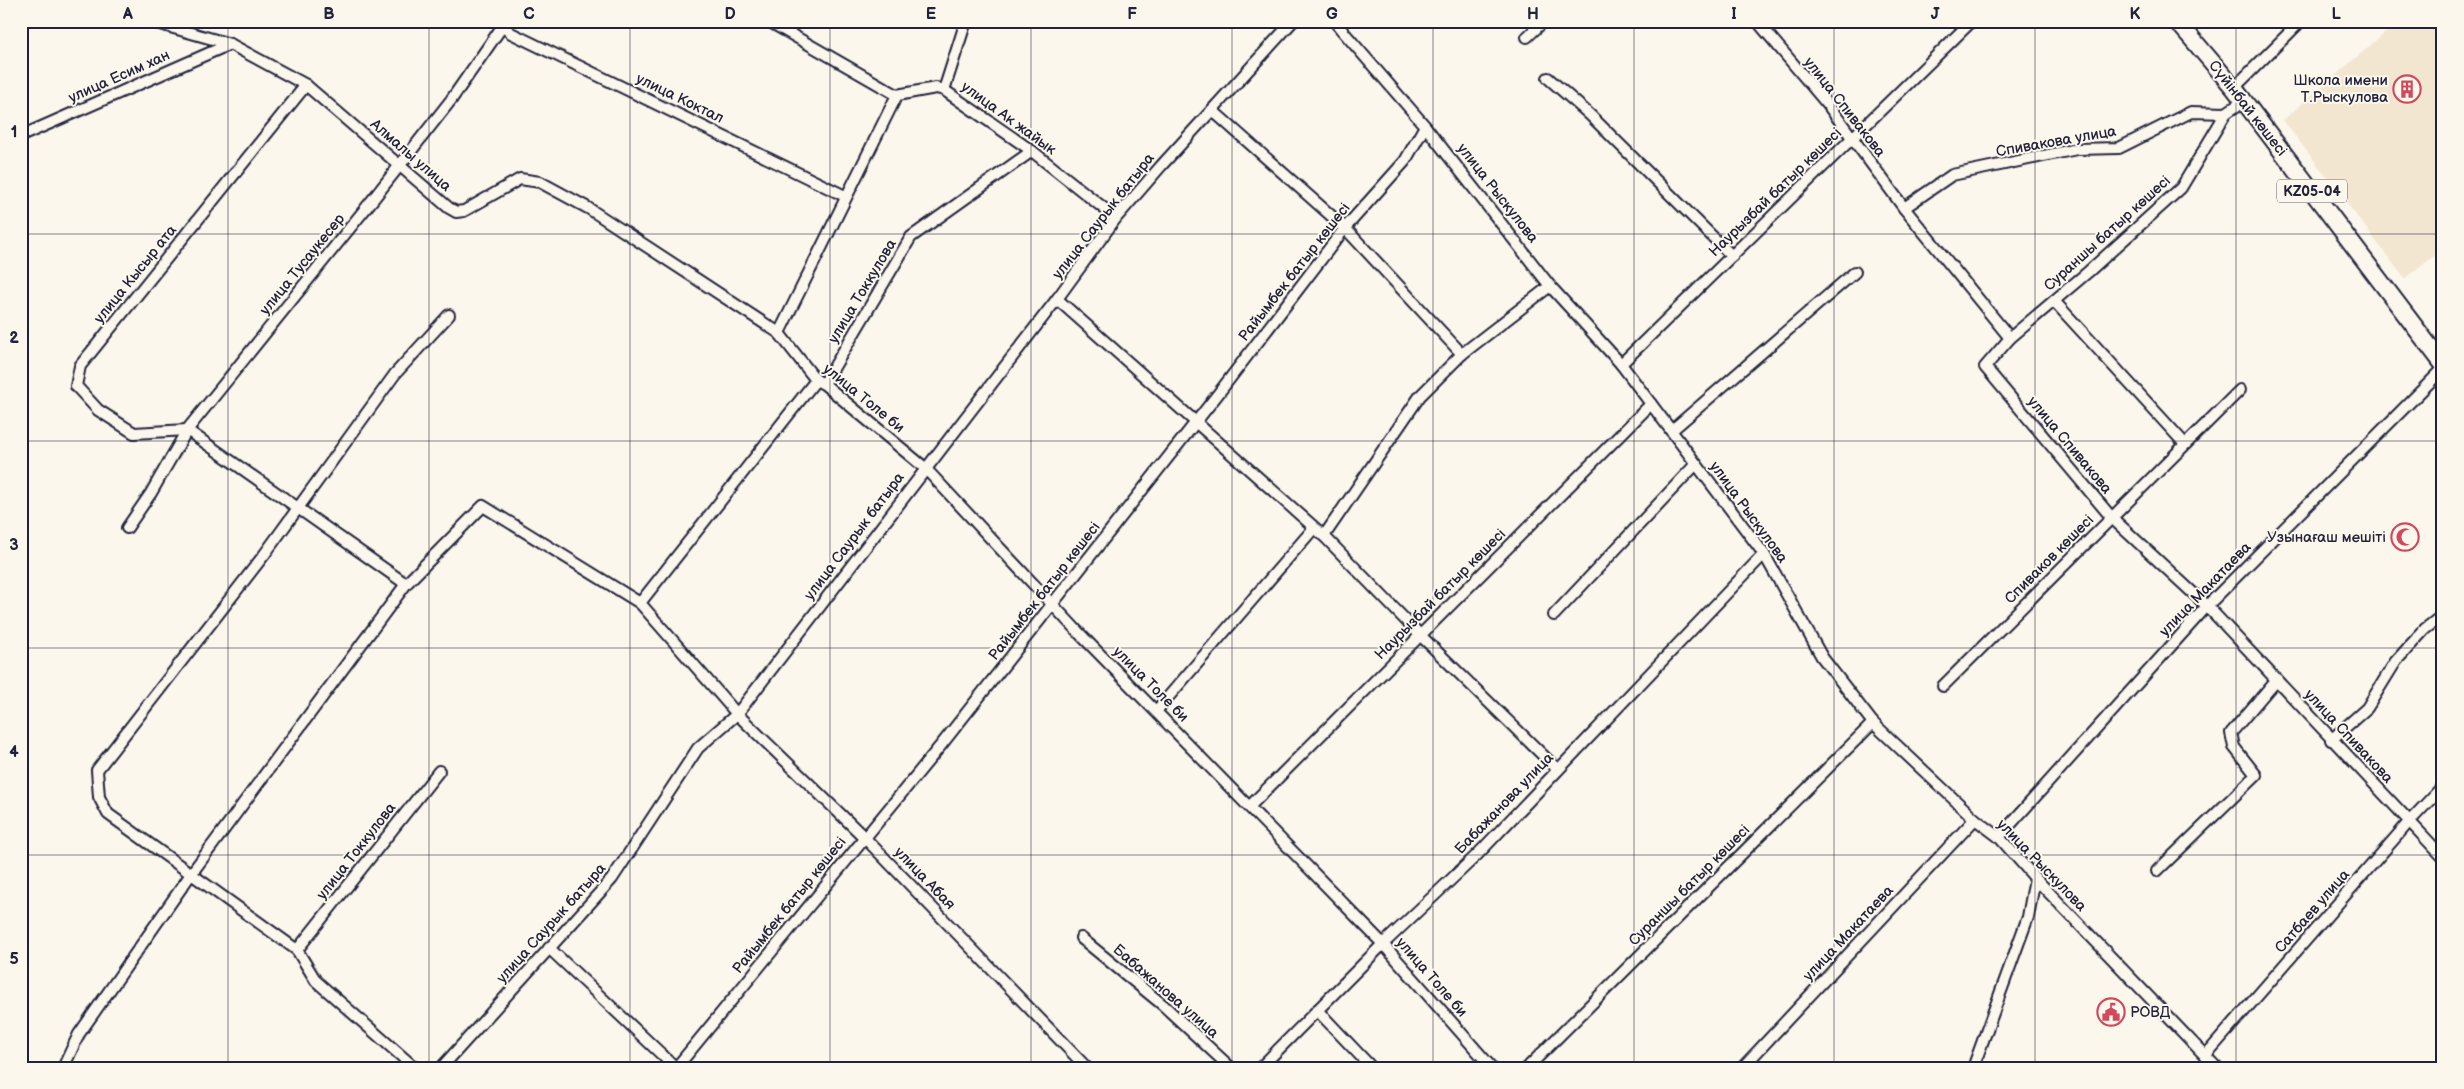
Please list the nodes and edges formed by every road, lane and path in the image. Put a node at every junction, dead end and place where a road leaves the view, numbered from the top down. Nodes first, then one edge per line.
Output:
1 (148, 21) edge
2 (768, 21) edge
3 (966, 21) edge
4 (1293, 21) edge
5 (1334, 21) edge
6 (1544, 21) edge
7 (1757, 21) edge
8 (1972, 21) edge
9 (2177, 21) edge
10 (2301, 21) edge
11 (504, 23) edge
12 (1527, 37) dead end
13 (230, 44) junction
14 (1548, 78) dead end
15 (306, 84) junction
16 (944, 90) junction
17 (2239, 94) junction
18 (897, 95) junction
19 (1212, 110) junction
20 (2226, 113) junction
21 (1425, 126) junction
22 (21, 136) edge
23 (1852, 139) junction
24 (1032, 151) junction
25 (400, 164) junction
26 (846, 196) junction
27 (1904, 208) junction
28 (1116, 218) junction
29 (1345, 228) junction
30 (1732, 256) junction
31 (1855, 272) dead end
32 (1550, 286) junction
33 (1057, 299) junction
34 (2054, 300) junction
35 (449, 315) dead end
36 (779, 333) junction
37 (2010, 338) junction
38 (1462, 354) junction
39 (1621, 364) junction
40 (2443, 364) edge
41 (2443, 369) edge
42 (820, 382) junction
43 (2240, 390) dead end
44 (1651, 404) junction
45 (1195, 423) junction
46 (187, 430) junction
47 (1671, 431) junction
48 (2186, 444) junction
49 (1696, 464) junction
50 (925, 468) junction
51 (298, 507) junction
52 (2112, 518) junction
53 (127, 528) dead end
54 (1314, 528) junction
55 (1324, 536) junction
56 (1764, 554) junction
57 (406, 584) junction
58 (640, 603) junction
59 (1053, 604) junction
60 (2207, 606) junction
61 (1554, 615) dead end
62 (2443, 615) edge
63 (1420, 635) junction
64 (2277, 679) junction
65 (1943, 686) dead end
66 (1157, 710) junction
67 (737, 714) junction
68 (1873, 723) junction
69 (2331, 740) junction
70 (1557, 769) junction
71 (439, 771) dead end
72 (2443, 786) edge
73 (1250, 806) junction
74 (1975, 819) junction
75 (2409, 822) junction
76 (864, 837) junction
77 (1999, 838) junction
78 (2443, 857) edge
79 (2157, 872) dead end
80 (191, 874) junction
81 (2035, 878) junction
82 (1081, 938) dead end
83 (1383, 944) junction
84 (549, 948) junction
85 (297, 950) junction
86 (1317, 1010) junction
87 (2205, 1056) junction
88 (63, 1068) edge
89 (415, 1068) edge
90 (441, 1068) edge
91 (676, 1068) edge
92 (1088, 1068) edge
93 (1231, 1068) edge
94 (1260, 1068) edge
95 (1372, 1068) edge
96 (1492, 1068) edge
97 (1527, 1068) edge
98 (1742, 1068) edge
99 (1973, 1068) edge
100 (2217, 1068) edge

1 - 13 street, Алмалы улица
2 - 18 street
3 - 16 street
4 - 19 street, улица Саурык батыра
5 - 21 street, улица Рыскулова
6 - 12 street
7 - 23 street, улица Спивакова
8 - 23 street, Наурызбай батыр көшесі
9 - 17 main road, Сүйінбай көшесі / KZ05-04
10 - 17 street
11 - 25 street, улица Тусаукесер
11 - 26 street, улица Коктал
13 - 15 street, Алмалы улица
13 - 22 street, улица Есим хан
14 - 30 street
15 - 25 street, Алмалы улица
15 - 46 street, улица Кысыр ата
16 - 18 street, улица Ак жайык
16 - 24 street, улица Ак жайык
17 - 20 street
17 - 40 main road, Сүйінбай көшесі / KZ05-04
18 - 26 street
19 - 28 street, улица Саурык батыра
19 - 29 street
20 - 27 street, Спивакова улица
20 - 34 street, Сураншы батыр көшесі
21 - 29 street, Райымбек батыр көшесі
21 - 32 street, улица Рыскулова
23 - 27 street, улица Спивакова
23 - 30 street, Наурызбай батыр көшесі
24 - 28 street, улица Ак жайык
24 - 42 street, улица Токкулова
25 - 36 street, Алмалы улица
25 - 46 street, улица Тусаукесер
26 - 36 street
27 - 37 street, улица Спивакова
28 - 33 street, улица Саурык батыра
29 - 38 street
29 - 45 street, Райымбек батыр көшесі
30 - 39 street, Наурызбай батыр көшесі
31 - 47 street
32 - 38 street
32 - 39 street, улица Рыскулова
33 - 45 street
33 - 50 street, улица Саурык батыра
34 - 37 street, Сураншы батыр көшесі
34 - 48 street
35 - 51 street
36 - 42 street, улица Толе би
37 - 52 street, улица Спивакова
38 - 55 street
39 - 44 street, улица Рыскулова
41 - 60 street, улица Макатаева
42 - 50 street, улица Толе би
42 - 58 street, улица Токкулова
43 - 48 street, Спиваков көшесі
44 - 47 street, улица Рыскулова
44 - 63 street, Наурызбай батыр көшесі
45 - 54 street
45 - 59 street, Райымбек батыр көшесі
46 - 51 street
46 - 53 street, улица Тусаукесер
47 - 49 street, улица Рыскулова
48 - 52 street, Спиваков көшесі
49 - 56 street, улица Рыскулова
49 - 61 street
50 - 59 street, улица Толе би
50 - 67 street, улица Саурык батыра
51 - 57 street
51 - 80 street
52 - 60 street, улица Спивакова
52 - 65 street, Спиваков көшесі
54 - 55 street
54 - 66 street
55 - 63 street
56 - 68 street, улица Рыскулова
56 - 70 street, Бабажанова улица
57 - 58 street, улица Абая
57 - 80 street
58 - 67 street, улица Абая
59 - 66 street, улица Толе би
59 - 76 street, Райымбек батыр көшесі
60 - 64 street, улица Спивакова
60 - 77 street, улица Макатаева
62 - 69 street
63 - 70 street
63 - 73 street, Наурызбай батыр көшесі
64 - 69 street, улица Спивакова
64 - 79 street
66 - 73 street, улица Толе би
67 - 76 street, улица Абая
67 - 84 street, улица Саурык батыра
68 - 74 street, улица Рыскулова
68 - 97 street, Сураншы батыр көшесі
69 - 75 street, улица Спивакова
70 - 83 street, Бабажанова улица
71 - 85 street, улица Токкулова
72 - 75 street, Сатбаев улица
73 - 83 street, улица Толе би
74 - 77 street, улица Рыскулова
74 - 98 street, улица Макатаева
75 - 78 street, улица Спивакова
75 - 87 street, Сатбаев улица
76 - 91 street, Райымбек батыр көшесі
76 - 92 street, улица Абая
77 - 81 street, улица Рыскулова
80 - 85 street
80 - 88 street
81 - 87 street, улица Рыскулова
81 - 99 street
82 - 93 street, Бабажанова улица
83 - 86 street, Бабажанова улица
83 - 96 street, улица Толе би
84 - 90 street, улица Саурык батыра
84 - 91 street
85 - 89 street
86 - 94 street, Бабажанова улица
86 - 95 street
87 - 100 street, улица Рыскулова

